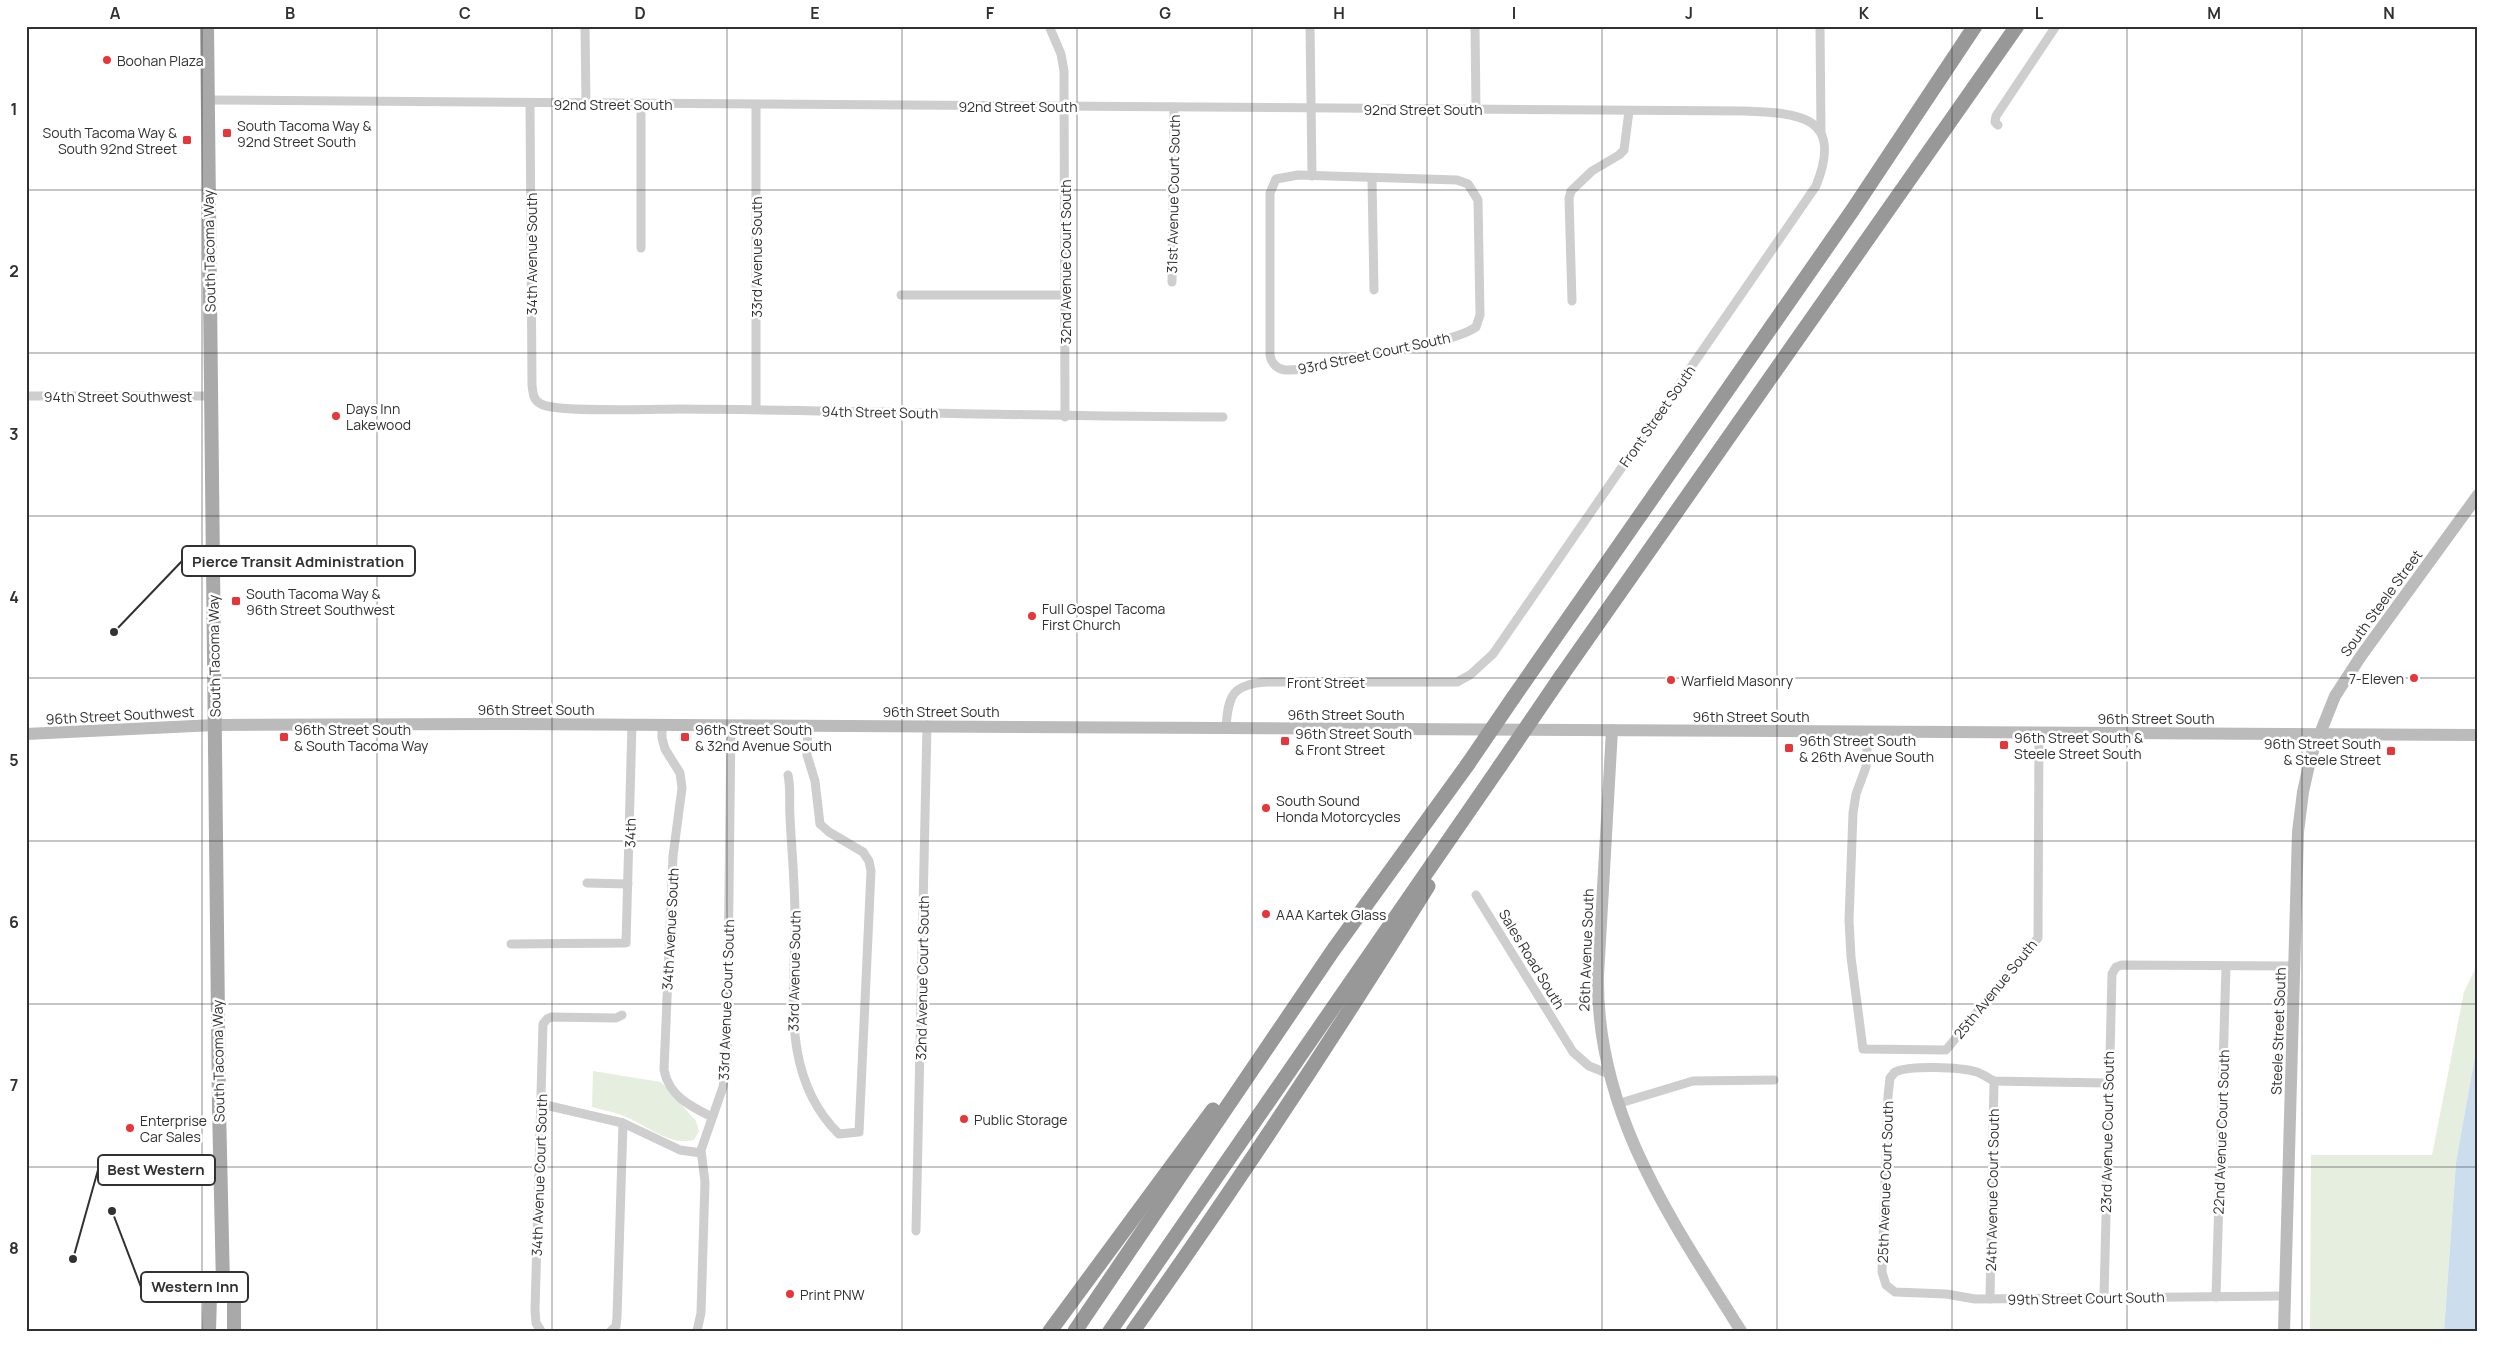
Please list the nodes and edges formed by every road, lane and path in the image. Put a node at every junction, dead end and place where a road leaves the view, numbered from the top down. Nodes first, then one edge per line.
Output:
1 (207, 26) edge
2 (585, 26) edge
3 (1049, 26) edge
4 (1310, 26) edge
5 (1474, 26) edge
6 (1820, 26) edge
7 (1975, 26) edge
8 (2017, 26) edge
9 (2056, 26) edge
10 (208, 100) junction
11 (530, 103) junction
12 (586, 104) junction
13 (641, 104) junction
14 (756, 105) junction
15 (1064, 106) junction
16 (1174, 107) junction
17 (1310, 108) junction
18 (1476, 109) junction
19 (1629, 111) junction
20 (1998, 125) dead end
21 (1820, 133) junction
22 (1312, 176) junction
23 (1372, 179) junction
24 (641, 248) dead end
25 (1172, 282) dead end
26 (1374, 290) dead end
27 (901, 295) dead end
28 (1065, 295) junction
29 (1572, 301) dead end
30 (26, 396) edge
31 (210, 396) junction
32 (539, 403) joint
33 (756, 409) junction
34 (1065, 417) junction
35 (1223, 417) dead end
36 (2478, 494) edge
37 (1457, 682) joint
38 (632, 724) junction
39 (662, 724) junction
40 (731, 724) junction
41 (215, 725) junction
42 (808, 725) junction
43 (927, 725) junction
44 (1226, 728) junction
45 (1612, 730) junction
46 (1868, 732) junction
47 (2039, 733) junction
48 (26, 734) edge
49 (2318, 734) junction
50 (2478, 735) edge
51 (788, 775) dead end
52 (1484, 788) junction
53 (587, 883) dead end
54 (628, 884) junction
55 (1476, 895) dead end
56 (511, 944) dead end
57 (1334, 949) junction
58 (2226, 966) junction
59 (2294, 966) junction
60 (622, 1016) dead end
61 (1609, 1074) junction
62 (1774, 1080) dead end
63 (1994, 1081) junction
64 (2108, 1083) junction
65 (541, 1104) junction
66 (1617, 1104) junction
67 (712, 1117) junction
68 (623, 1123) junction
69 (700, 1153) junction
70 (916, 1231) dead end
71 (223, 1285) junction
72 (1888, 1288) joint
73 (2285, 1296) junction
74 (2104, 1297) junction
75 (2216, 1297) junction
76 (1990, 1299) junction
77 (540, 1330) edge
78 (613, 1330) edge
79 (209, 1331) edge
80 (234, 1331) edge
81 (697, 1331) edge
82 (1050, 1331) edge
83 (1074, 1331) edge
84 (1110, 1331) edge
85 (1133, 1331) edge
86 (1741, 1331) edge
87 (2284, 1331) edge

1 - 10 main road, South Tacoma Way
2 - 12 street
3 - 15 street, 32nd Avenue Court South
4 - 17 street
5 - 18 street
6 - 21 street
7 - 57 highway, bridge
8 - 52 highway, bridge
9 - 20 street
10 - 11 street, 92nd Street South
10 - 31 main road, South Tacoma Way
11 - 12 street, 92nd Street South
11 - 32 street, 34th Avenue South
12 - 13 street, 92nd Street South
13 - 14 street, 92nd Street South
13 - 24 street
14 - 15 street, 92nd Street South
14 - 33 street, 33rd Avenue South
15 - 16 street, 92nd Street South
15 - 28 street, 32nd Avenue Court South
16 - 17 street, 92nd Street South
16 - 25 street, 31st Avenue Court South
17 - 18 street, 92nd Street South
17 - 22 street
18 - 19 street, 92nd Street South
19 - 21 street, 92nd Street South
19 - 29 street
21 - 37 street, Front Street South
22 - 23 street
22 - 23 street, 93rd Street Court South
23 - 26 street
27 - 28 street
28 - 34 street, 32nd Avenue Court South
30 - 31 street, 94th Street Southwest
31 - 41 main road, South Tacoma Way
32 - 33 street, 94th Street South
33 - 34 street, 94th Street South
34 - 35 street, 94th Street South
36 - 49 main road, South Steele Street
37 - 44 street, Front Street
38 - 39 main road, 96th Street South
38 - 41 main road, 96th Street South
38 - 54 street, 34th
39 - 40 main road, 96th Street South
39 - 67 street, 34th Avenue South
40 - 42 main road, 96th Street South
40 - 67 street, 33rd Avenue Court South
41 - 48 main road, 96th Street Southwest
41 - 71 main road, South Tacoma Way
42 - 43 main road, 96th Street South
42 - 51 street, 33rd Avenue South
43 - 44 main road, 96th Street South
43 - 70 street, 32nd Avenue Court South
44 - 45 main road, 96th Street South
45 - 46 main road, 96th Street South
45 - 61 main road, 26th Avenue South
46 - 47 main road, 96th Street South
46 - 47 street, 25th Avenue South
47 - 49 main road, 96th Street South
49 - 50 main road, 96th Street South
49 - 59 main road, Steele Street South
52 - 84 highway
52 - 85 highway
53 - 54 street
54 - 56 street, 34th
55 - 61 street, Sales Road South
57 - 82 highway
57 - 83 highway
58 - 59 street
58 - 64 street, 23rd Avenue Court South
58 - 75 street, 22nd Avenue Court South
59 - 73 main road, Steele Street South
60 - 65 street, 34th Avenue Court South
61 - 66 main road, 26th Avenue South
62 - 66 street
63 - 64 street
63 - 72 street, 25th Avenue Court South
63 - 76 street, 24th Avenue Court South
64 - 74 street, 23rd Avenue Court South
65 - 68 street
65 - 77 street, 34th Avenue Court South
66 - 86 main road, 26th Avenue South
67 - 69 street, 33rd Avenue Court South
68 - 69 street
68 - 78 street
69 - 81 street, 33rd Avenue Court South
71 - 79 main road
71 - 80 main road, South Tacoma Way
72 - 76 street, 99th Street Court South
73 - 75 street, 99th Street Court South
73 - 87 main road, Steele Street South
74 - 75 street, 99th Street Court South
74 - 76 street, 99th Street Court South

